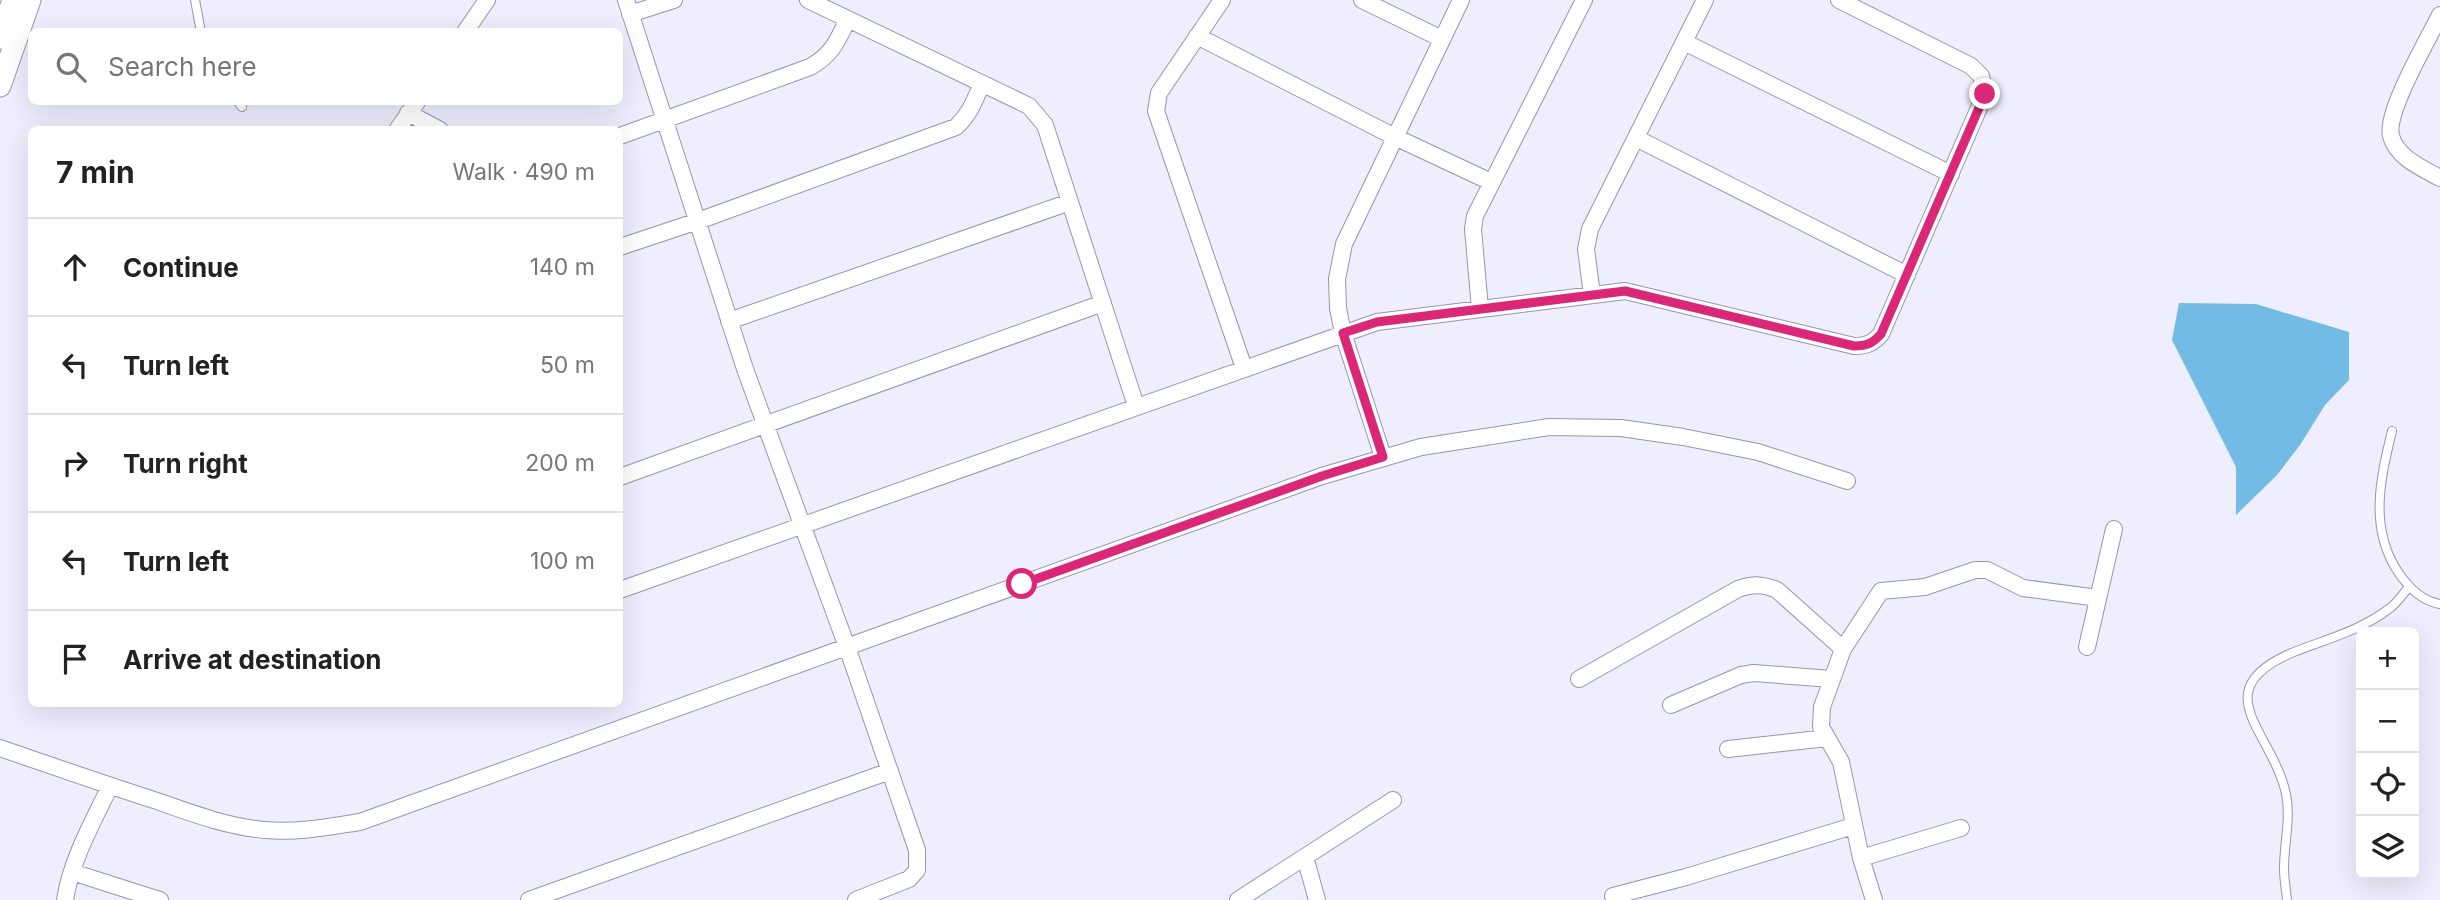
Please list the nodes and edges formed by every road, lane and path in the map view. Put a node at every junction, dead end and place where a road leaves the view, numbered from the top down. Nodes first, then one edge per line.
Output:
1 (13, 0) edge
2 (30, 0) edge
3 (195, 0) edge
4 (487, 0) edge
5 (674, 0) edge
6 (808, 0) edge
7 (1222, 0) edge
8 (1362, 0) edge
9 (1461, 0) edge
10 (1584, 0) edge
11 (1705, 0) edge
12 (1839, 0) edge
13 (628, 7) edge
14 (2440, 15) edge
15 (848, 19) junction
16 (200, 28) edge
17 (468, 28) edge
18 (1197, 36) junction
19 (0, 38) edge
20 (1442, 39) junction
21 (1684, 42) junction
22 (982, 83) junction
23 (0, 86) edge
24 (412, 107) edge
25 (665, 120) junction
26 (400, 126) edge
27 (435, 126) edge
28 (623, 135) edge
29 (1395, 137) junction
30 (1636, 138) junction
31 (1951, 174) junction
32 (2440, 178) edge
33 (1491, 182) junction
34 (1070, 202) junction
35 (698, 221) junction
36 (623, 246) edge
37 (1907, 275) junction
38 (1592, 295) junction
39 (1103, 303) junction
40 (1480, 309) junction
41 (729, 321) junction
42 (1343, 333) junction
43 (1244, 368) junction
44 (1136, 406) junction
45 (765, 425) junction
46 (2392, 431) dead end
47 (1383, 457) junction
48 (623, 476) edge
49 (1847, 481) dead end
50 (802, 524) junction
51 (2114, 529) dead end
52 (2408, 588) junction
53 (623, 589) edge
54 (2098, 598) junction
55 (2440, 604) edge
56 (847, 647) junction
57 (2087, 647) dead end
58 (1843, 649) junction
59 (1831, 679) junction
60 (1579, 680) dead end
61 (1671, 705) dead end
62 (1827, 738) junction
63 (0, 748) edge
64 (1728, 749) dead end
65 (890, 771) junction
66 (110, 786) junction
67 (1393, 800) dead end
68 (1853, 826) junction
69 (1961, 828) dead end
70 (1305, 857) junction
71 (1861, 858) junction
72 (72, 872) junction
73 (1613, 896) dead end
74 (65, 900) edge
75 (160, 900) edge
76 (529, 900) edge
77 (856, 900) edge
78 (1238, 900) edge
79 (1317, 900) edge
80 (1874, 900) edge
81 (2287, 900) edge

1 - 19 main road
2 - 23 main road
3 - 16 lane
4 - 17 street
5 - 13 street
6 - 15 street
7 - 18 street
8 - 20 street
9 - 20 street
10 - 33 street
11 - 21 street
12 - 31 street
13 - 25 street
14 - 32 street
15 - 22 street
15 - 25 street
18 - 29 street
18 - 43 street
20 - 29 street
21 - 30 street
21 - 31 street
22 - 34 street
22 - 35 street
24 - 26 street
24 - 27 street
25 - 28 street
25 - 35 street
29 - 33 street
29 - 42 street
30 - 37 street
30 - 38 street
31 - 37 street
33 - 40 street
34 - 39 street
34 - 41 street
35 - 36 street
35 - 41 street
37 - 38 street
38 - 40 street
39 - 44 street
39 - 45 street
40 - 42 street
41 - 45 street
42 - 43 street
42 - 47 street
43 - 44 street
44 - 50 street
45 - 48 street
45 - 50 street
46 - 52 lane
47 - 49 street
47 - 56 street
50 - 53 street
50 - 56 street
51 - 54 street
52 - 55 lane
52 - 81 lane
54 - 57 street
54 - 58 street
56 - 65 street
56 - 66 street
58 - 59 street
58 - 60 street
59 - 61 street
59 - 62 street
62 - 64 street
62 - 68 street
63 - 66 street
65 - 76 street
65 - 77 street
66 - 72 street
67 - 70 street
68 - 71 street
68 - 73 street
69 - 71 street
70 - 78 street
70 - 79 street
71 - 80 street
72 - 74 street
72 - 75 street

